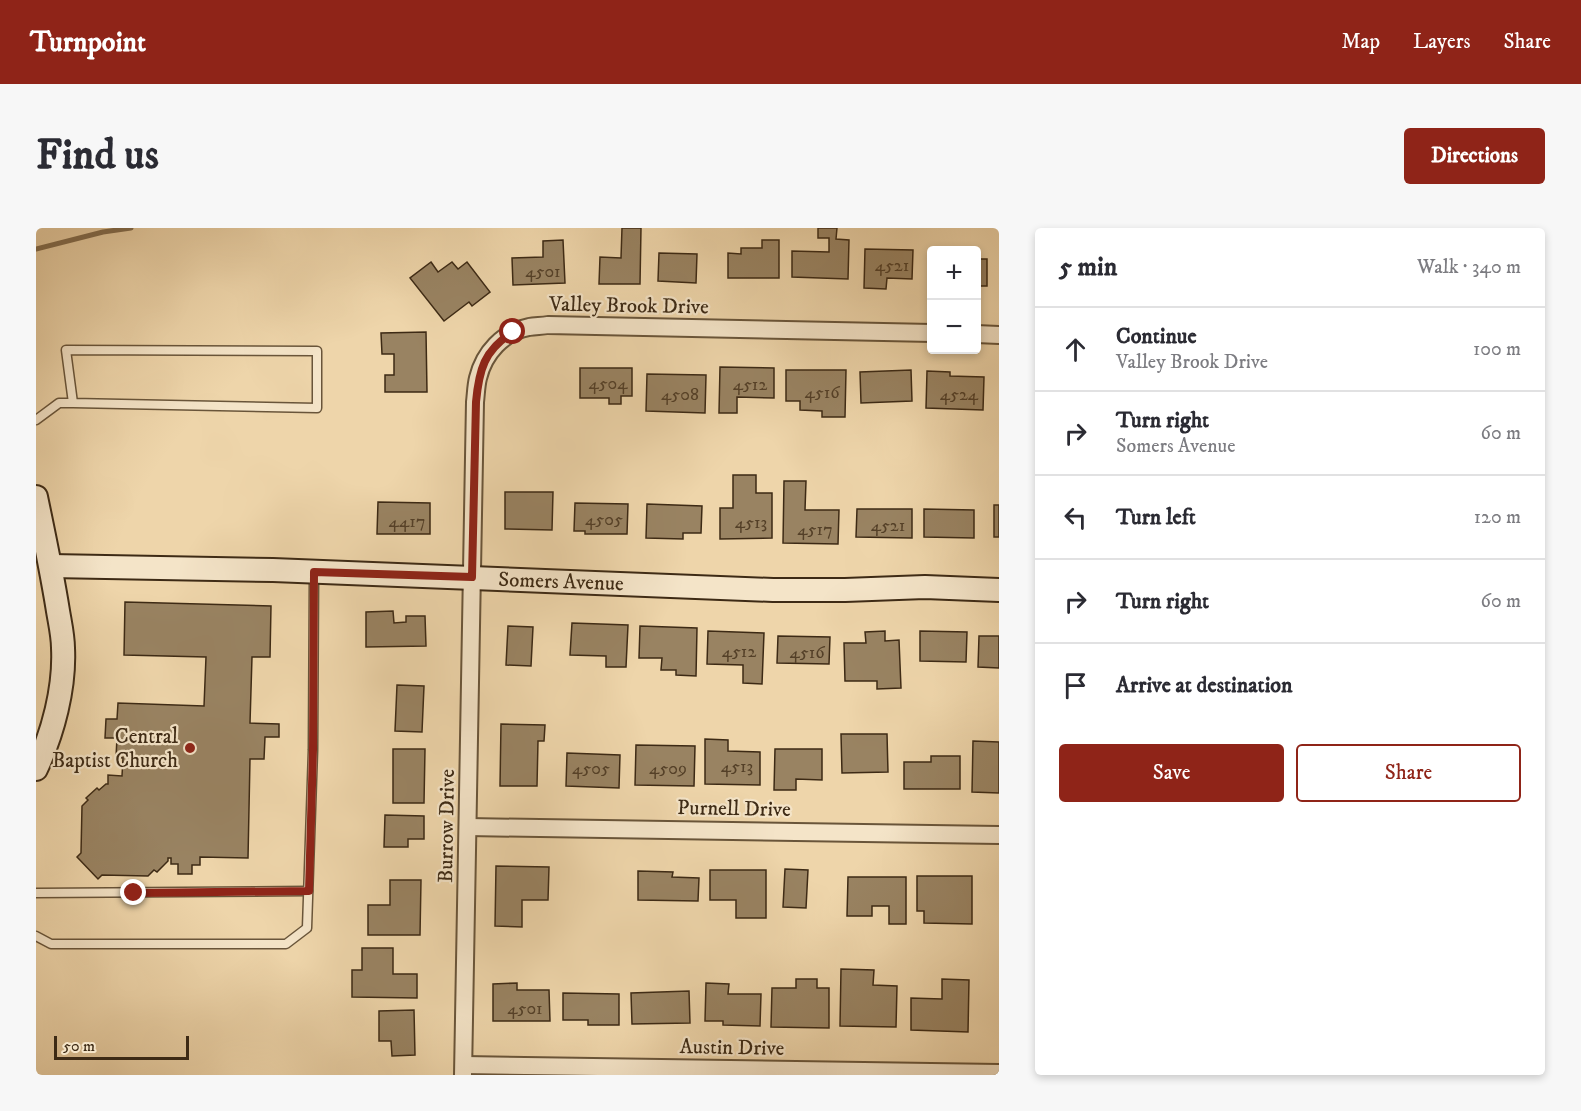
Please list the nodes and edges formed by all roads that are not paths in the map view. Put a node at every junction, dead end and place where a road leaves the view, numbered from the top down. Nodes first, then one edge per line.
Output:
1 (927, 333) edge
2 (981, 334) edge
3 (999, 335) edge
4 (73, 403) junction
5 (36, 420) edge
6 (36, 497) edge
7 (51, 566) junction
8 (314, 572) junction
9 (472, 577) junction
10 (999, 590) edge
11 (36, 769) edge
12 (468, 827) junction
13 (999, 835) edge
14 (309, 891) junction
15 (36, 893) edge
16 (36, 936) edge
17 (464, 1070) edge
18 (999, 1073) edge

1 - 9 street, Valley Brook Drive
2 - 3 street
4 - 4 lane
4 - 5 lane
6 - 7 street
7 - 8 street, Somers Avenue
7 - 11 street
8 - 9 street, Somers Avenue
8 - 14 lane
9 - 10 street, Somers Avenue
9 - 12 street, Burrow Drive
12 - 13 street, Purnell Drive
12 - 17 street, Burrow Drive
14 - 15 lane
14 - 16 lane
17 - 18 street, Austin Drive

